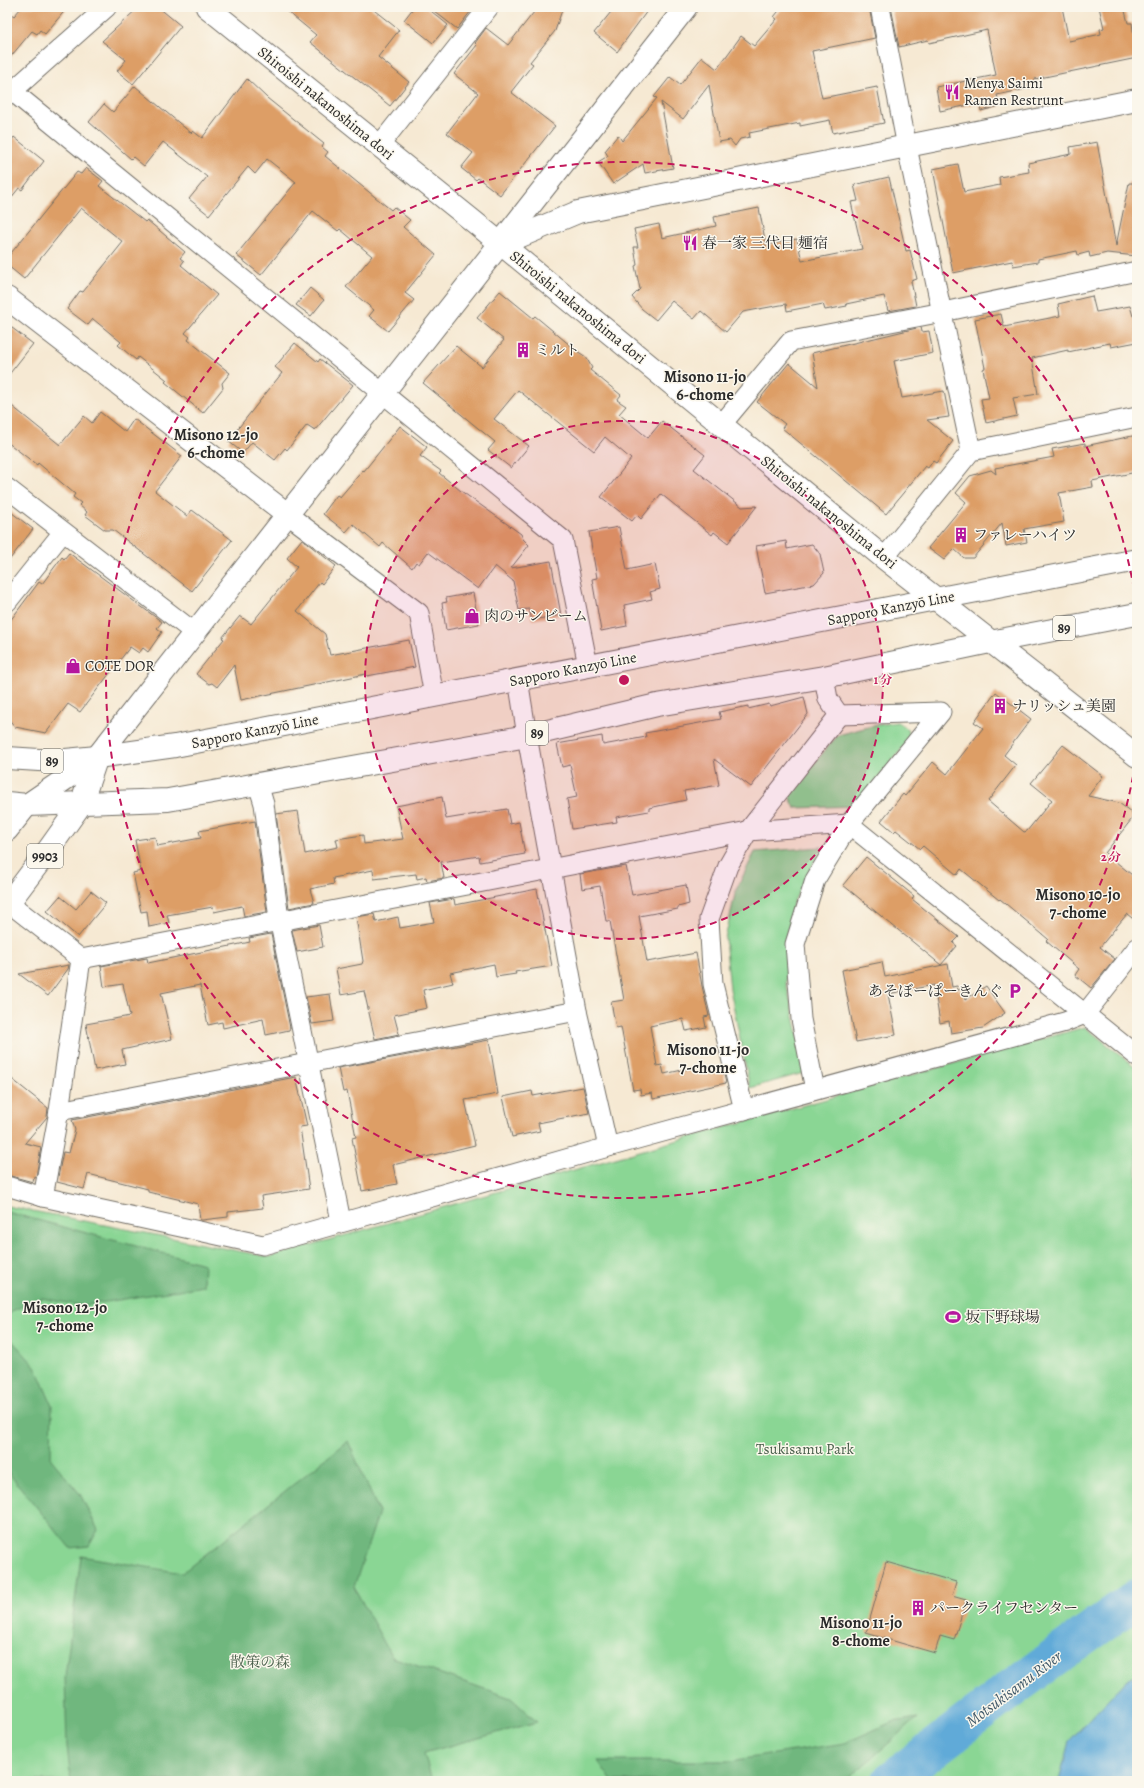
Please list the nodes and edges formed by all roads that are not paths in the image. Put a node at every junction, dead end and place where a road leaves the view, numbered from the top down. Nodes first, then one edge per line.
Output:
1 (107, 7) edge
2 (207, 7) edge
3 (489, 7) edge
4 (686, 7) edge
5 (880, 7) edge
6 (9, 91) edge
7 (1137, 100) edge
8 (379, 146) junction
9 (907, 147) junction
10 (501, 244) junction
11 (1137, 271) edge
12 (7, 298) edge
13 (942, 312) junction
14 (382, 393) junction
15 (1137, 417) edge
16 (722, 424) junction
17 (971, 451) junction
18 (7, 488) edge
19 (287, 514) junction
20 (63, 532) junction
21 (884, 558) junction
22 (1137, 560) edge
23 (937, 599) junction
24 (7, 602) edge
25 (1137, 614) edge
26 (195, 633) junction
27 (990, 642) junction
28 (588, 666) junction
29 (824, 677) junction
30 (518, 680) junction
31 (434, 696) junction
32 (839, 716) junction
33 (527, 736) junction
34 (1137, 756) edge
35 (97, 757) junction
36 (7, 758) edge
37 (258, 784) junction
38 (17, 804) edge
39 (81, 804) junction
40 (849, 824) junction
41 (7, 830) edge
42 (748, 831) junction
43 (550, 868) junction
44 (8, 904) edge
45 (279, 920) junction
46 (1137, 948) edge
47 (81, 959) junction
48 (577, 1011) junction
49 (1085, 1014) junction
50 (1137, 1056) edge
51 (307, 1062) junction
52 (815, 1090) junction
53 (744, 1110) junction
54 (59, 1111) junction
55 (608, 1147) junction
56 (7, 1186) edge
57 (43, 1197) junction
58 (341, 1222) junction

1 - 6 street
2 - 8 street, Shiroishi nakanoshima dori
3 - 8 street
4 - 10 street
5 - 9 street
6 - 14 street
7 - 9 street
8 - 10 street, Shiroishi nakanoshima dori
9 - 10 street
9 - 13 street
10 - 14 street
10 - 16 street, Shiroishi nakanoshima dori
11 - 13 street
12 - 19 street
13 - 16 street
13 - 17 street
14 - 19 street
14 - 28 street
15 - 17 street
16 - 21 street, Shiroishi nakanoshima dori
17 - 21 street
18 - 20 street
19 - 26 street
19 - 31 street
20 - 24 street
20 - 26 street
21 - 23 street, Shiroishi nakanoshima dori
22 - 23 street, Sapporo Kanzyō Line / 89
23 - 27 street, Shiroishi nakanoshima dori
23 - 28 street, Sapporo Kanzyō Line / 89
25 - 27 street, 89
26 - 35 street
27 - 29 street, 89
27 - 34 street, Shiroishi nakanoshima dori
28 - 30 street, Sapporo Kanzyō Line / 89
29 - 32 street
29 - 33 street, 89
30 - 31 street, Sapporo Kanzyō Line / 89
30 - 33 street
31 - 35 street, Sapporo Kanzyō Line / 89
32 - 40 street
32 - 42 street
33 - 37 street, 89
33 - 43 street
35 - 36 street, Sapporo Kanzyō Line / 89
35 - 38 street
35 - 39 street, 9903
37 - 39 street, 89
37 - 45 street
38 - 39 street, 89
38 - 41 street
39 - 44 street, 9903
40 - 42 street
40 - 49 street
40 - 52 street
42 - 43 street
42 - 53 street
43 - 45 street
43 - 48 street
44 - 47 street
45 - 47 street
45 - 51 street
46 - 49 street
47 - 54 street
48 - 51 street
48 - 55 street
49 - 50 street
49 - 52 street
51 - 54 street
51 - 58 street
52 - 53 street
53 - 55 street
54 - 57 street
55 - 58 street
56 - 57 street
57 - 58 street

